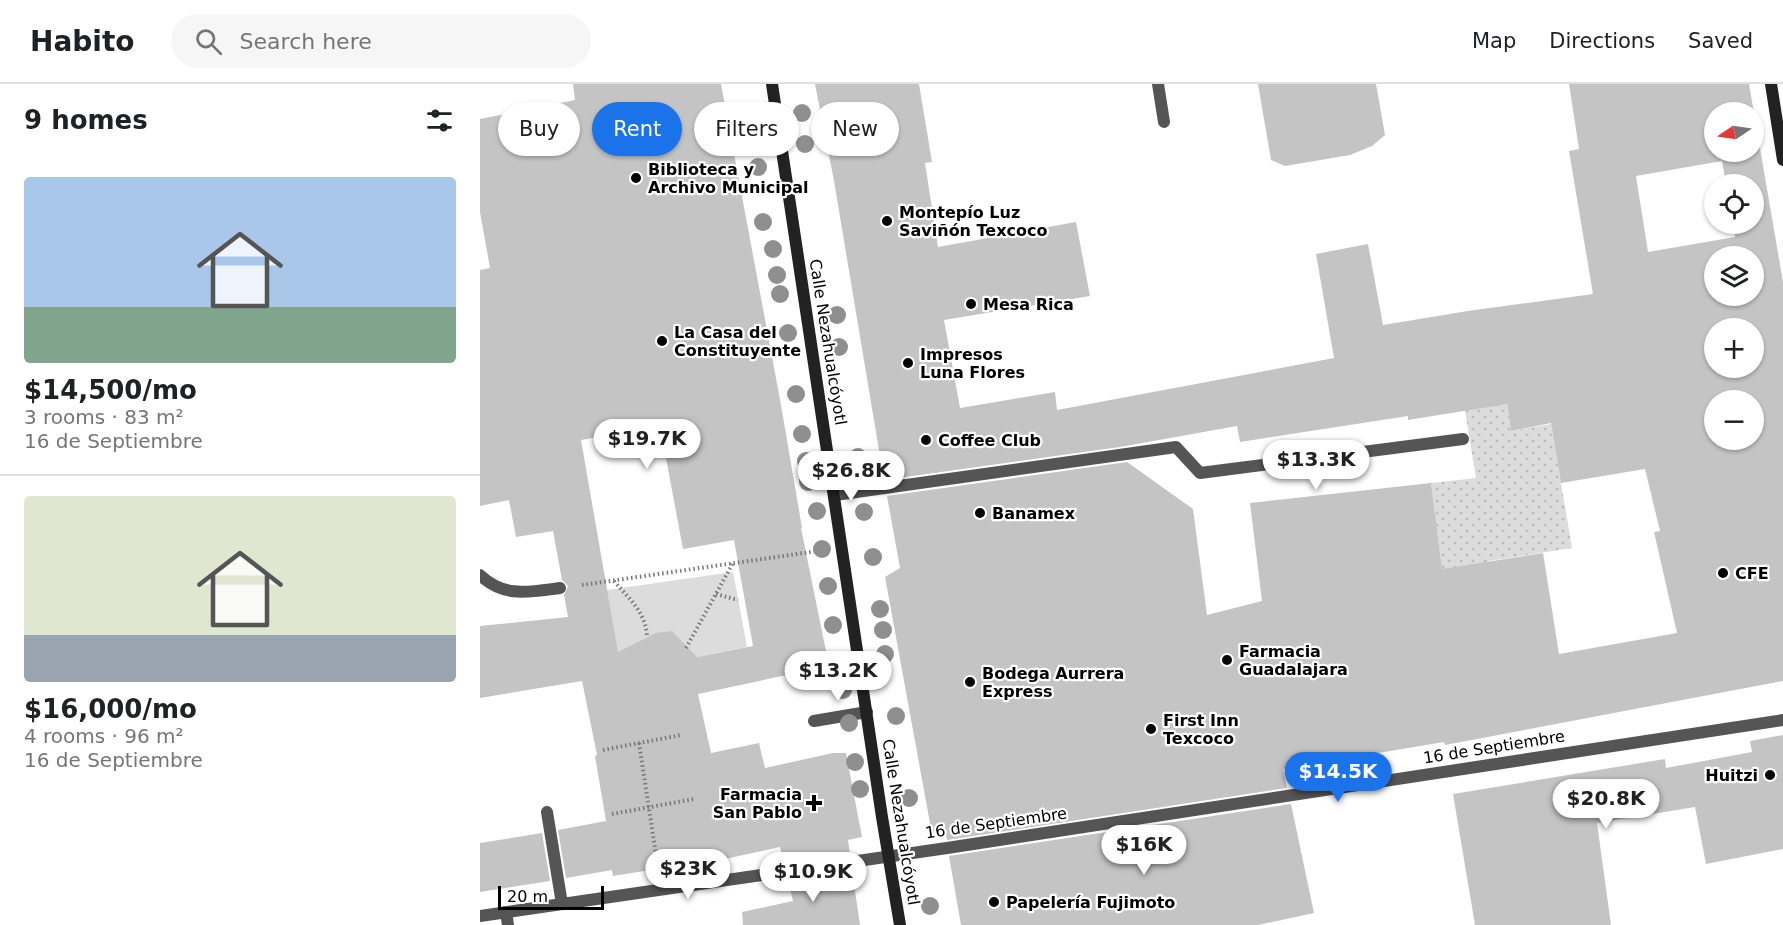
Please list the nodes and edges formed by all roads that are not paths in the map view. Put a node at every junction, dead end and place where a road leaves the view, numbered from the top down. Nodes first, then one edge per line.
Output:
1 (772, 84) edge
2 (1158, 84) edge
3 (1771, 84) edge
4 (1164, 122) dead end
5 (1781, 137) edge
6 (1783, 160) edge
7 (1463, 439) dead end
8 (835, 495) junction
9 (480, 575) edge
10 (560, 588) road end
11 (867, 712) junction
12 (1783, 720) edge
13 (814, 721) dead end
14 (547, 812) dead end
15 (889, 855) junction
16 (562, 903) junction
17 (506, 912) junction
18 (480, 916) edge
19 (508, 925) edge
20 (900, 925) edge

1 - 8 street, Calle Nezahualcóyotl
2 - 4 street
3 - 5 street
5 - 6 street
7 - 8 street
8 - 11 street, Calle Nezahualcóyotl
9 - 10 street
11 - 13 street
11 - 15 street, Calle Nezahualcóyotl
12 - 15 street, 16 de Septiembre
14 - 16 street
15 - 16 street, 16 de Septiembre
15 - 20 street, Calle Nezahualcóyotl
16 - 17 street, 16 de Septiembre
17 - 18 street, 16 de Septiembre
17 - 19 street

